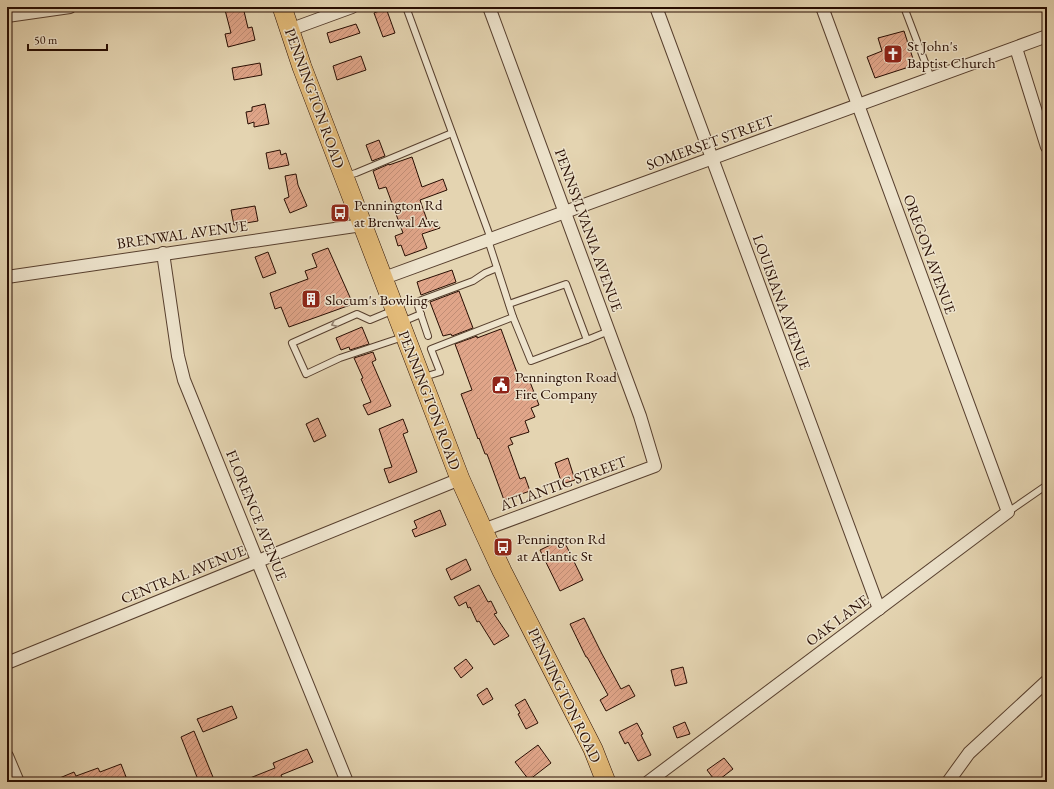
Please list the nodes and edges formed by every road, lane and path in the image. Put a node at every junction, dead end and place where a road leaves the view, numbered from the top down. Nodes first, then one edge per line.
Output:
1 (70, 7) edge
2 (282, 7) edge
3 (352, 7) edge
4 (406, 7) edge
5 (489, 7) edge
6 (656, 7) edge
7 (822, 7) edge
8 (904, 7) edge
9 (7, 16) edge
10 (289, 30) junction
11 (1047, 36) edge
12 (1016, 48) junction
13 (931, 78) junction
14 (858, 105) junction
15 (452, 133) junction
16 (1047, 147) edge
17 (712, 158) junction
18 (344, 177) junction
19 (566, 212) junction
20 (362, 225) junction
21 (490, 240) junction
22 (163, 253) junction
23 (497, 268) junction
24 (7, 276) edge
25 (384, 278) junction
26 (509, 304) junction
27 (421, 314) junction
28 (513, 317) junction
29 (400, 323) junction
30 (609, 331) junction
31 (428, 336) dead end
32 (587, 340) junction
33 (421, 379) junction
34 (655, 466) joint
35 (460, 478) junction
36 (1047, 485) edge
37 (1008, 512) junction
38 (483, 530) junction
39 (258, 561) junction
40 (879, 609) junction
41 (7, 663) edge
42 (1047, 681) edge
43 (7, 756) edge
44 (18, 782) edge
45 (347, 782) edge
46 (606, 782) edge
47 (648, 782) edge
48 (948, 782) edge

1 - 9 street
2 - 10 main road, PENNINGTON ROAD
3 - 10 street
4 - 15 lane
5 - 19 street, PENNSYLVANIA AVENUE
6 - 17 street, LOUISIANA AVENUE
7 - 14 street, OREGON AVENUE
8 - 13 lane
10 - 18 main road, PENNINGTON ROAD
11 - 12 street, SOMERSET STREET
12 - 13 street, SOMERSET STREET
12 - 16 street
13 - 14 street, SOMERSET STREET
14 - 17 street, SOMERSET STREET
14 - 37 street, OREGON AVENUE
15 - 18 lane
15 - 21 lane
17 - 19 street, SOMERSET STREET
17 - 40 street, LOUISIANA AVENUE
18 - 20 main road, PENNINGTON ROAD
19 - 21 street, SOMERSET STREET
19 - 30 street, PENNSYLVANIA AVENUE
20 - 22 street, BRENWAL AVENUE
20 - 25 main road, PENNINGTON ROAD
21 - 23 lane
21 - 25 street, SOMERSET STREET
22 - 24 street, BRENWAL AVENUE
22 - 39 street, FLORENCE AVENUE
23 - 26 lane
23 - 27 lane
25 - 29 main road, PENNINGTON ROAD
26 - 28 lane
26 - 32 lane
27 - 29 lane
27 - 31 lane
28 - 32 lane
28 - 33 lane
29 -> 29 lane
29 - 33 main road, PENNINGTON ROAD
30 - 32 lane
30 - 34 street, PENNSYLVANIA AVENUE
33 - 35 main road, PENNINGTON ROAD
34 - 38 street, ATLANTIC STREET
35 - 38 main road, PENNINGTON ROAD
35 - 39 street, CENTRAL AVENUE
36 - 37 lane, OAK LANE
37 - 40 street, OAK LANE
38 - 46 main road, PENNINGTON ROAD
39 - 41 street, CENTRAL AVENUE
39 - 45 street, FLORENCE AVENUE
40 - 47 street, OAK LANE
42 - 48 street
43 - 44 street

